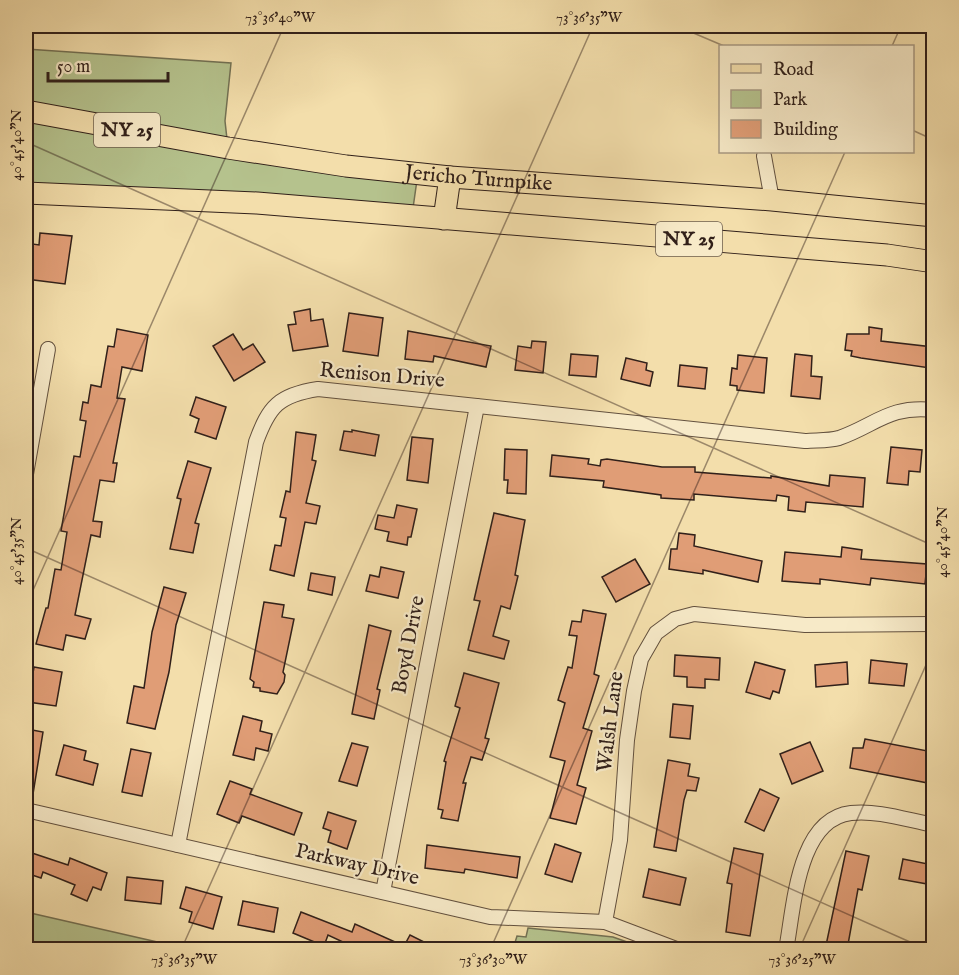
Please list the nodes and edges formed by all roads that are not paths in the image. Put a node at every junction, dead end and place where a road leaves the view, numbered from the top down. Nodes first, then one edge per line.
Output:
1 (26, 111) edge
2 (764, 156) dead end
3 (450, 177) junction
4 (26, 193) edge
5 (772, 200) junction
6 (933, 216) edge
7 (444, 219) junction
8 (933, 262) edge
9 (48, 349) dead end
10 (477, 406) junction
11 (933, 410) edge
12 (26, 474) edge
13 (933, 624) edge
14 (26, 810) edge
15 (933, 825) edge
16 (178, 845) junction
17 (383, 892) junction
18 (604, 922) junction
19 (678, 950) edge
20 (786, 950) edge

1 - 3 main road, Jericho Turnpike / NY 25
2 - 5 street
3 - 5 main road, Jericho Turnpike / NY 25
3 - 7 main road
4 - 7 main road, Jericho Turnpike / NY 25
5 - 6 main road, Jericho Turnpike / NY 25
7 - 8 main road, Jericho Turnpike / NY 25
9 - 12 street
10 - 11 street, Renison Drive
10 - 16 street, Renison Drive
10 - 17 street, Boyd Drive
13 - 18 street, Walsh Lane
14 - 16 street, Parkway Drive
15 - 20 street
16 - 17 street, Parkway Drive
17 - 18 street, Parkway Drive
18 - 19 street, Parkway Drive

